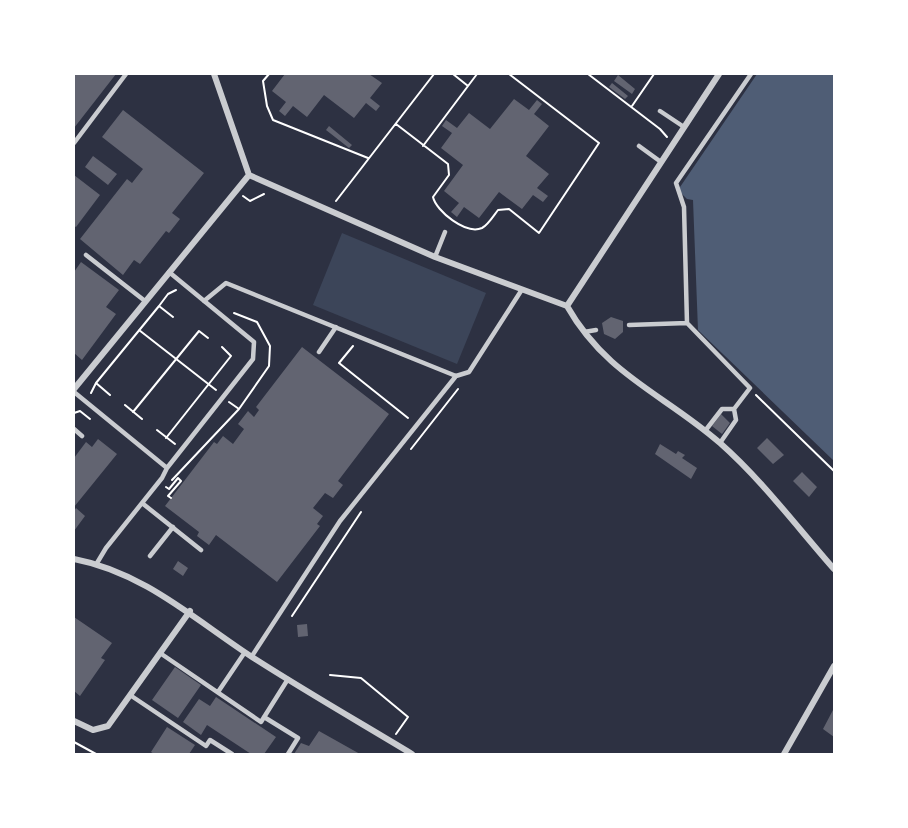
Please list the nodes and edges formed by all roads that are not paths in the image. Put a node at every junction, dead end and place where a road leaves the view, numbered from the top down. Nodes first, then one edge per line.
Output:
1 (126, 74) edge
2 (214, 74) edge
3 (719, 74) edge
4 (751, 74) edge
5 (660, 111) dead end
6 (684, 127) junction
7 (74, 143) edge
8 (639, 146) dead end
9 (661, 162) junction
10 (249, 176) junction
11 (445, 232) dead end
12 (86, 255) dead end
13 (435, 257) junction
14 (169, 272) junction
15 (521, 291) junction
16 (145, 301) junction
17 (204, 301) junction
18 (567, 306) junction
19 (687, 323) junction
20 (629, 326) dead end
21 (336, 327) junction
22 (596, 330) dead end
23 (581, 332) junction
24 (319, 352) dead end
25 (456, 376) junction
26 (74, 391) edge
27 (734, 409) junction
28 (74, 429) edge
29 (705, 431) junction
30 (82, 436) dead end
31 (720, 443) junction
32 (166, 468) junction
33 (142, 503) junction
34 (173, 527) junction
35 (201, 550) dead end
36 (150, 556) dead end
37 (74, 559) edge
38 (97, 563) junction
39 (834, 569) edge
40 (190, 611) junction
41 (160, 653) junction
42 (248, 654) junction
43 (834, 666) edge
44 (288, 679) junction
45 (218, 692) junction
46 (130, 695) junction
47 (264, 717) junction
48 (74, 721) edge
49 (232, 754) edge
50 (288, 754) edge
51 (412, 754) edge
52 (784, 754) edge

1 - 7 lane
2 - 10 street
3 - 6 street
4 - 19 lane
5 - 6 lane
6 - 9 street
8 - 9 lane
9 - 18 street
10 - 13 street
10 - 14 street
11 - 13 lane
12 - 16 lane
13 - 15 street
14 - 16 street
14 - 17 lane
15 - 18 street
15 - 25 lane
16 - 26 street
17 - 21 lane
17 - 32 lane
18 - 23 street
19 - 20 lane
19 - 27 lane
21 - 24 lane
21 - 25 lane
22 - 23 lane
23 - 29 street
25 - 42 lane
26 - 32 lane
27 - 29 lane
27 - 31 lane
28 - 30 lane
29 - 31 street
31 - 39 street
32 - 33 lane
33 - 34 lane
33 - 38 lane
34 - 35 lane
34 - 36 lane
37 - 38 street
38 - 40 street
40 - 41 street
40 - 42 street
41 - 45 lane
41 - 46 street
42 - 44 street
42 - 45 lane
43 - 52 street
44 - 47 lane
44 - 51 street
45 - 47 lane
46 - 48 street
46 - 49 lane
47 - 50 lane

